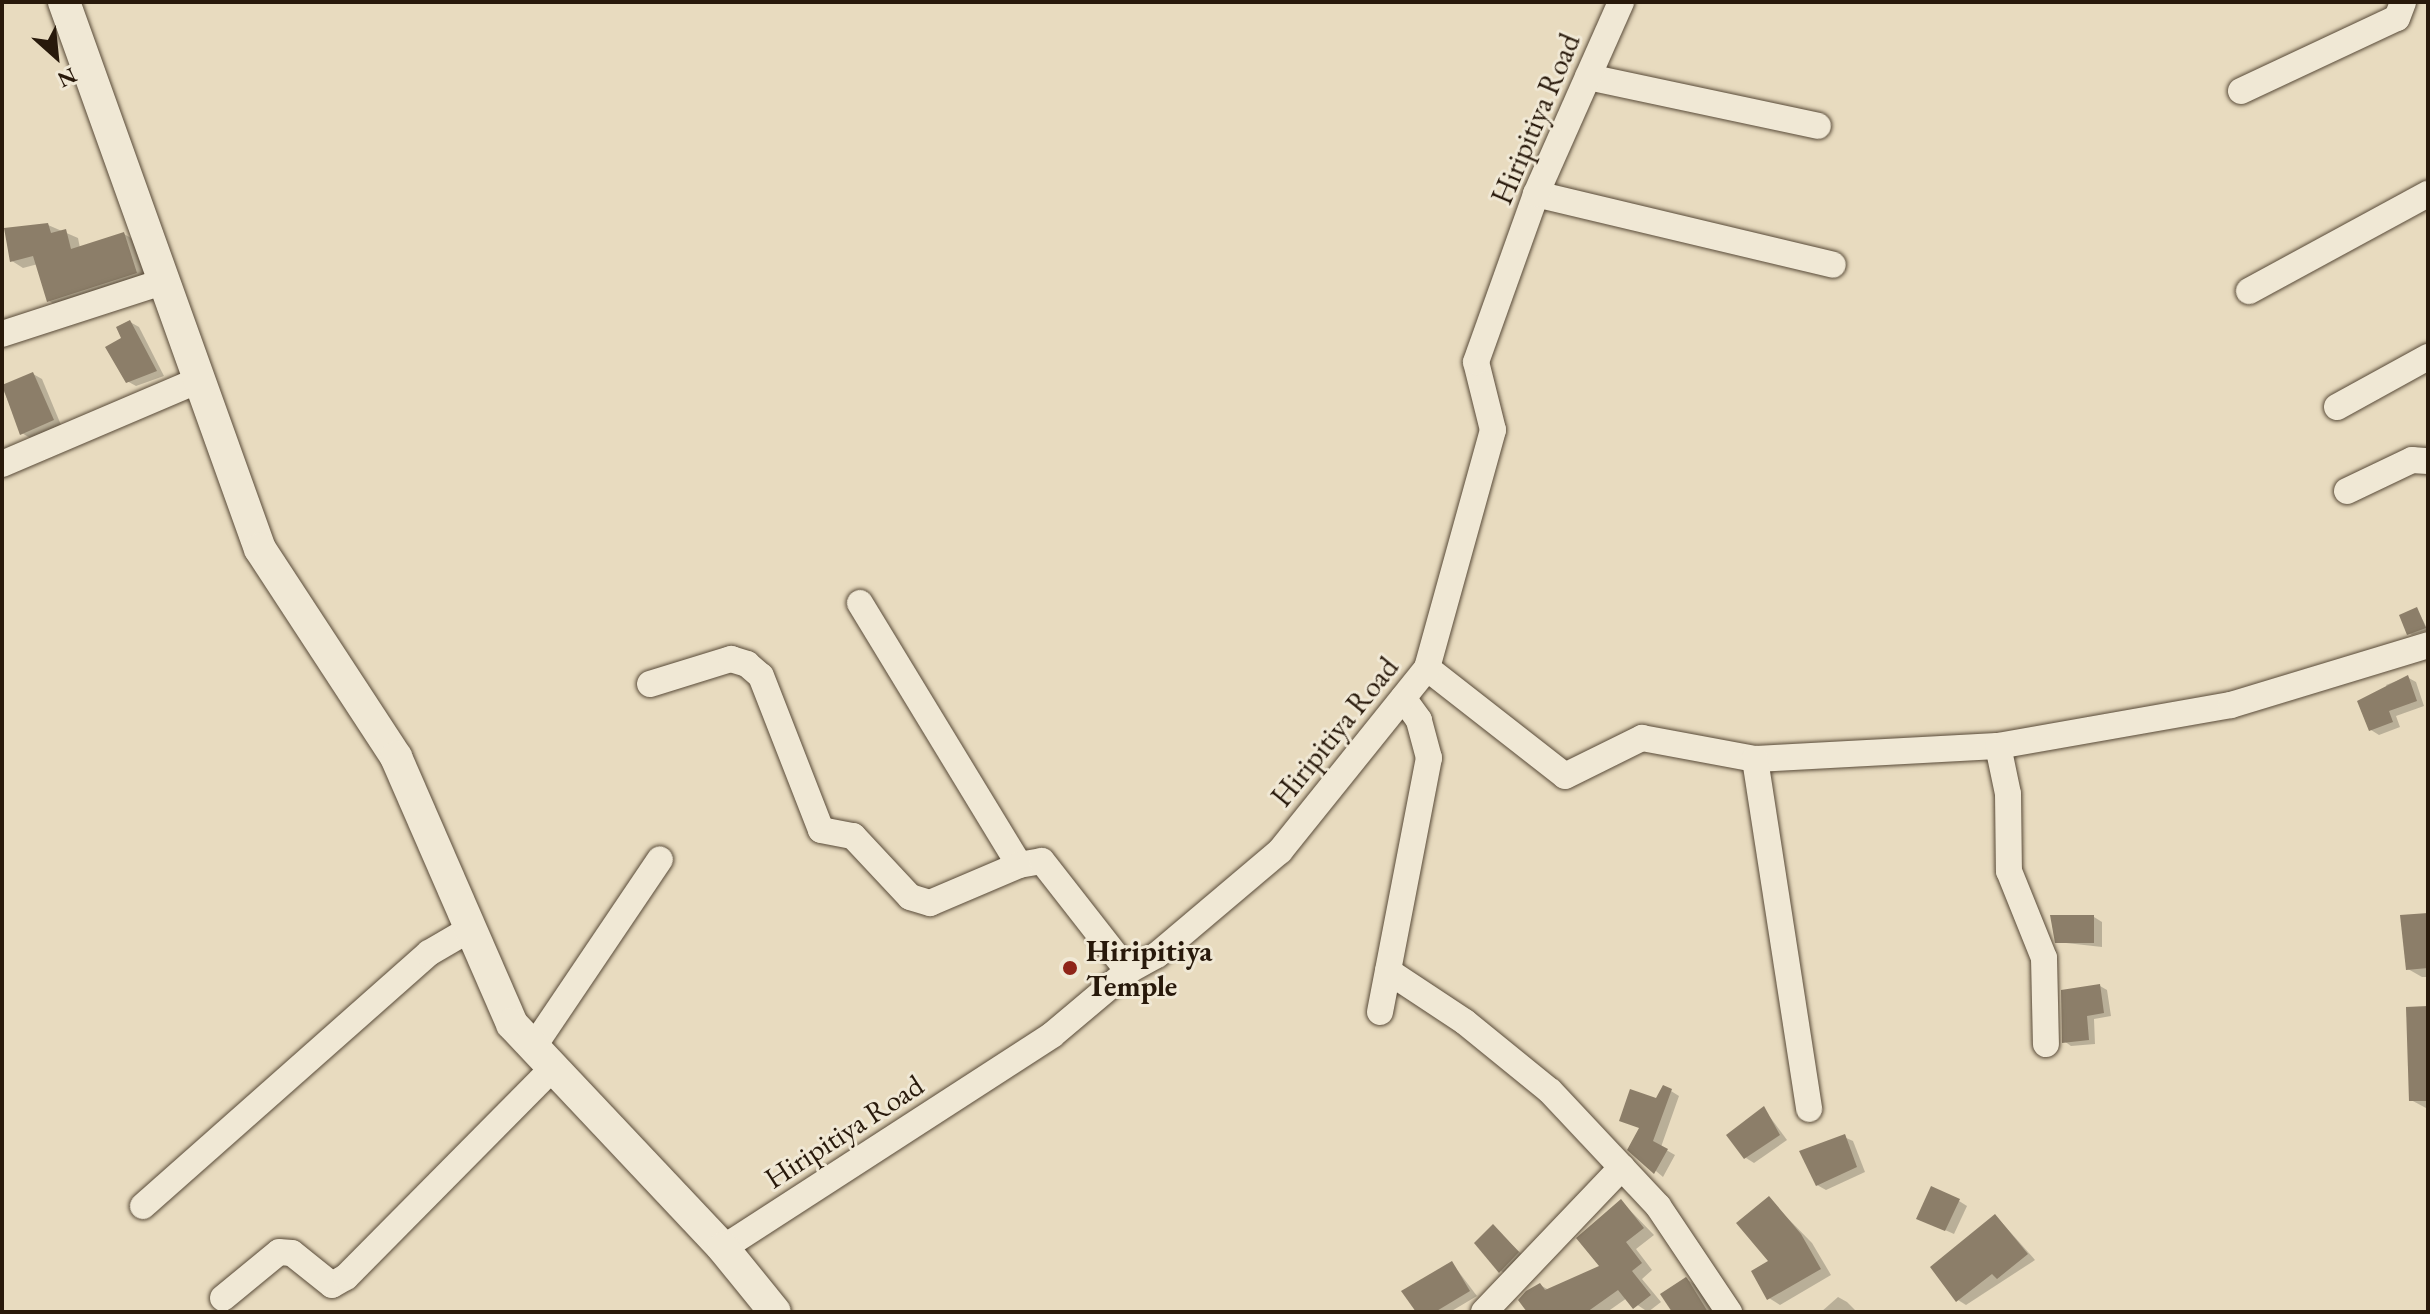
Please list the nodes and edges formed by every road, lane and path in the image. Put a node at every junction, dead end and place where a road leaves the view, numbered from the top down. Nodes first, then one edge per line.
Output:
1 (64, 2) edge
2 (1621, 2) edge
3 (2403, 2) edge
4 (1588, 77) junction
5 (2241, 91) dead end
6 (1818, 126) dead end
7 (1536, 194) junction
8 (2428, 194) edge
9 (1833, 265) dead end
10 (162, 282) junction
11 (2249, 291) dead end
12 (2, 334) edge
13 (2428, 357) edge
14 (201, 379) junction
15 (2337, 407) dead end
16 (2428, 461) edge
17 (2, 464) edge
18 (2347, 491) dead end
19 (860, 603) dead end
20 (2428, 645) edge
21 (1427, 668) junction
22 (650, 684) dead end
23 (1403, 698) junction
24 (1998, 746) junction
25 (1755, 759) junction
26 (660, 859) dead end
27 (1019, 865) junction
28 (472, 928) junction
29 (1128, 971) junction
30 (1388, 971) junction
31 (1380, 1012) dead end
32 (2046, 1044) dead end
33 (544, 1057) junction
34 (1809, 1109) dead end
35 (1622, 1167) junction
36 (143, 1206) dead end
37 (723, 1248) junction
38 (223, 1298) dead end
39 (775, 1312) edge
40 (1484, 1312) edge
41 (1729, 1312) edge

1 - 10 street
2 - 4 street, Hiripitiya Road
3 - 5 street
4 - 6 street
4 - 7 street, Hiripitiya Road
7 - 9 street
7 - 21 street, Hiripitiya Road
8 - 11 street
10 - 12 street
10 - 14 street
13 - 15 street
14 - 17 street
14 - 28 street
16 - 18 street
19 - 27 street
20 - 24 street
21 - 23 street, Hiripitiya Road
21 - 25 street
22 - 27 street
23 - 29 street, Hiripitiya Road
23 - 30 street
24 - 25 street
24 - 32 street
25 - 34 street
26 - 33 street
27 - 29 street
28 - 33 street
28 - 36 street
29 - 37 street, Hiripitiya Road
30 - 31 street
30 - 35 street
33 - 37 street
33 - 38 street
35 - 40 street
35 - 41 street
37 - 39 street

